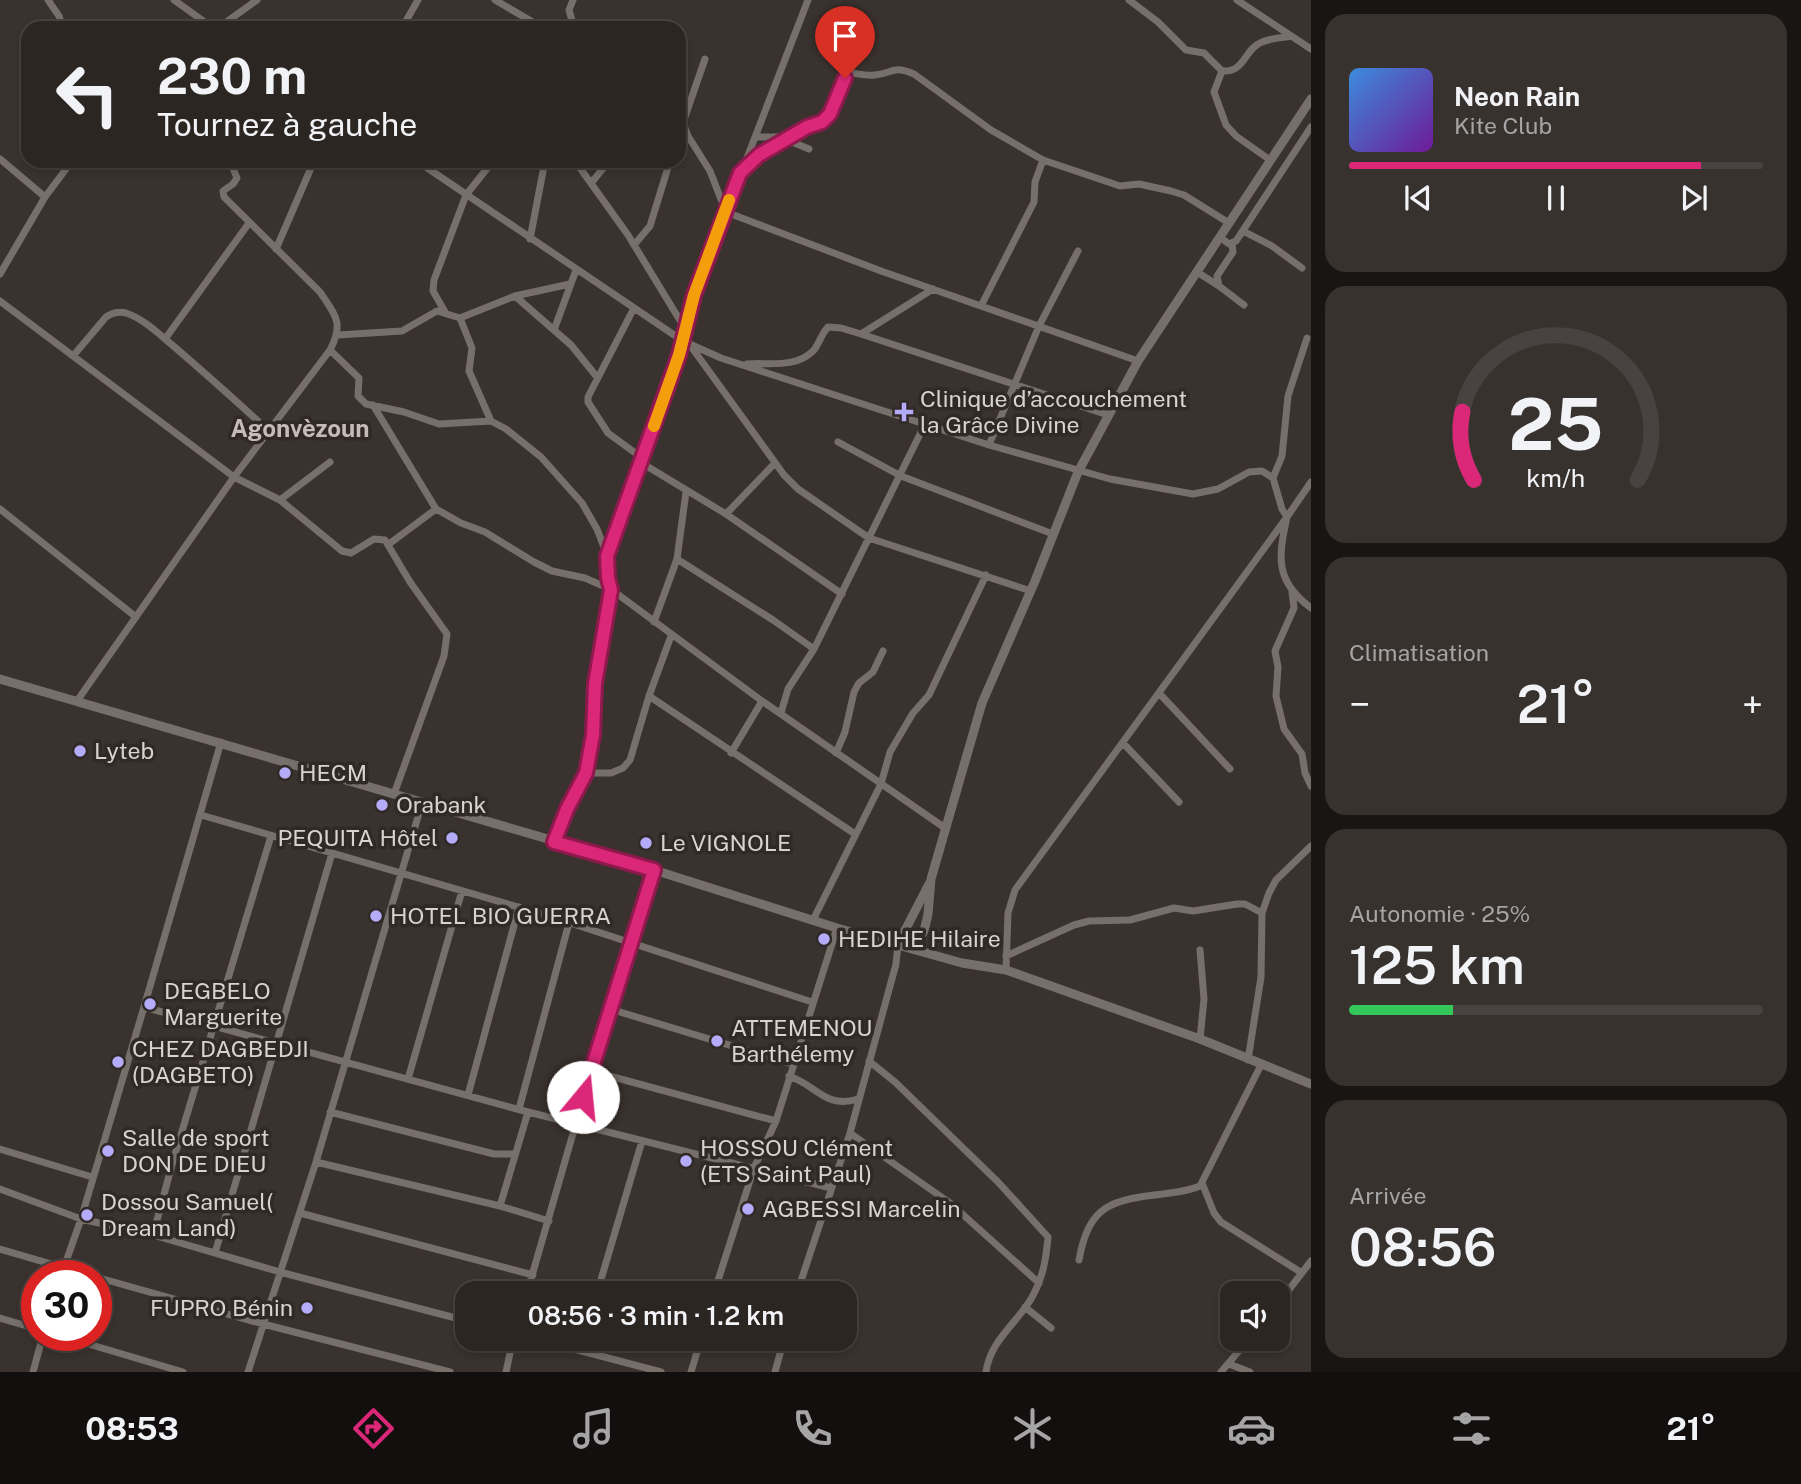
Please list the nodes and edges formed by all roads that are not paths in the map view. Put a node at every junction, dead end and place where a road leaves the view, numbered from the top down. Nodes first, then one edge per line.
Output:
1 (48, 0) edge
2 (174, 0) edge
3 (257, 0) edge
4 (418, 0) edge
5 (495, 0) edge
6 (573, 0) edge
7 (808, 0) edge
8 (1129, 0) edge
9 (1237, 0) edge
10 (521, 16) junction
11 (61, 21) edge
12 (206, 21) edge
13 (226, 21) edge
14 (406, 21) edge
15 (521, 21) edge
16 (530, 21) edge
17 (572, 21) edge
18 (1291, 36) junction
19 (1311, 49) edge
20 (705, 60) dead end
21 (1222, 71) junction
22 (1311, 99) edge
23 (687, 110) joint
24 (686, 113) edge
25 (686, 127) edge
26 (1311, 127) edge
27 (755, 137) junction
28 (787, 139) junction
29 (809, 149) dead end
30 (0, 159) edge
31 (1043, 160) junction
32 (1270, 160) junction
33 (67, 168) edge
34 (233, 168) edge
35 (311, 168) edge
36 (427, 168) edge
37 (487, 168) edge
38 (544, 168) edge
39 (581, 168) edge
40 (603, 168) edge
41 (668, 168) edge
42 (740, 173) junction
43 (592, 182) junction
44 (466, 195) junction
45 (45, 197) junction
46 (726, 212) junction
47 (250, 223) junction
48 (1229, 223) junction
49 (1243, 231) junction
50 (1220, 237) junction
51 (530, 239) junction
52 (1232, 244) junction
53 (634, 245) junction
54 (13, 248) junction
55 (276, 249) junction
56 (1078, 251) dead end
57 (0, 253) edge
58 (1302, 268) dead end
59 (576, 270) junction
60 (1196, 272) junction
61 (0, 274) edge
62 (570, 284) junction
63 (1219, 286) junction
64 (933, 289) junction
65 (515, 296) junction
66 (0, 301) edge
67 (1244, 305) dead end
68 (981, 306) junction
69 (634, 308) junction
70 (445, 312) junction
71 (460, 318) junction
72 (1039, 326) junction
73 (684, 328) junction
74 (554, 330) junction
75 (861, 334) junction
76 (338, 335) junction
77 (1307, 338) dead end
78 (165, 339) junction
79 (686, 343) junction
80 (330, 350) junction
81 (73, 356) junction
82 (1138, 361) junction
83 (742, 365) junction
84 (597, 377) junction
85 (1013, 384) junction
86 (373, 405) junction
87 (1108, 415) junction
88 (491, 421) junction
89 (925, 424) junction
90 (269, 431) junction
91 (838, 442) dead end
92 (989, 445) junction
93 (641, 460) junction
94 (330, 462) dead end
95 (775, 463) junction
96 (1078, 471) junction
97 (901, 476) junction
98 (234, 477) junction
99 (1273, 478) junction
100 (1311, 482) edge
101 (686, 492) junction
102 (280, 500) junction
103 (0, 509) edge
104 (436, 509) junction
105 (726, 514) junction
106 (1287, 517) junction
107 (1053, 534) junction
108 (869, 538) junction
109 (388, 544) junction
110 (607, 556) junction
111 (677, 559) junction
112 (986, 575) junction
113 (611, 590) junction
114 (1031, 591) junction
115 (1292, 592) junction
116 (842, 594) junction
117 (1311, 608) edge
118 (136, 617) junction
119 (654, 622) junction
120 (671, 636) junction
121 (814, 649) junction
122 (883, 651) dead end
123 (0, 679) edge
124 (1159, 693) junction
125 (649, 696) junction
126 (77, 701) junction
127 (762, 701) junction
128 (780, 713) junction
129 (221, 742) junction
130 (1123, 743) junction
131 (731, 753) junction
132 (836, 753) junction
133 (1230, 769) dead end
134 (586, 773) junction
135 (881, 784) junction
136 (1311, 786) edge
137 (394, 794) junction
138 (1179, 802) dead end
139 (422, 803) junction
140 (201, 816) junction
141 (945, 828) junction
142 (855, 834) junction
143 (271, 836) junction
144 (554, 842) junction
145 (1311, 846) edge
146 (332, 853) junction
147 (654, 870) junction
148 (401, 872) junction
149 (931, 879) junction
150 (462, 891) junction
151 (519, 907) junction
152 (1262, 913) junction
153 (813, 920) junction
154 (569, 923) junction
155 (836, 928) junction
156 (631, 942) junction
157 (898, 944) junction
158 (912, 948) junction
159 (1199, 950) dead end
160 (1006, 956) junction
161 (896, 964) junction
162 (1006, 970) junction
163 (813, 1002) junction
164 (144, 1007) junction
165 (610, 1009) junction
166 (214, 1025) junction
167 (1200, 1040) junction
168 (276, 1045) junction
169 (869, 1060) junction
170 (1248, 1060) junction
171 (344, 1063) junction
172 (792, 1064) junction
173 (1261, 1065) junction
174 (591, 1071) junction
175 (789, 1076) junction
176 (408, 1079) junction
177 (1311, 1084) edge
178 (468, 1095) junction
179 (858, 1099) junction
180 (519, 1109) junction
181 (330, 1112) junction
182 (527, 1112) junction
183 (776, 1121) junction
184 (575, 1123) junction
185 (850, 1133) junction
186 (642, 1141) junction
187 (0, 1149) edge
188 (515, 1153) junction
189 (316, 1162) junction
190 (754, 1168) junction
191 (92, 1177) junction
192 (1202, 1184) junction
193 (831, 1188) junction
194 (0, 1189) edge
195 (500, 1206) junction
196 (300, 1213) junction
197 (81, 1219) junction
198 (549, 1221) junction
199 (153, 1235) junction
200 (0, 1249) edge
201 (215, 1253) junction
202 (39, 1260) edge
203 (66, 1260) edge
204 (1079, 1260) dead end
205 (1311, 1261) edge
206 (280, 1272) junction
207 (1302, 1273) junction
208 (533, 1275) junction
209 (112, 1281) edge
210 (531, 1281) edge
211 (601, 1281) edge
212 (719, 1281) edge
213 (801, 1281) edge
214 (1039, 1283) junction
215 (1290, 1288) edge
216 (1025, 1307) junction
217 (0, 1318) edge
218 (455, 1318) edge
219 (21, 1324) edge
220 (263, 1324) junction
221 (1051, 1328) dead end
222 (39, 1351) edge
223 (112, 1351) edge
224 (510, 1351) edge
225 (583, 1351) edge
226 (697, 1351) edge
227 (780, 1351) edge
228 (1239, 1351) edge
229 (1229, 1364) junction
230 (988, 1370) edge
231 (33, 1372) edge
232 (183, 1372) edge
233 (248, 1372) edge
234 (450, 1372) edge
235 (506, 1372) edge
236 (661, 1372) edge
237 (691, 1372) edge
238 (775, 1372) edge
239 (1221, 1372) edge
240 (1250, 1372) edge

1 - 11 street
2 - 12 street
3 - 13 street
4 - 14 street
5 - 10 street
6 - 17 street
7 - 27 street
8 - 21 street
9 - 18 street
10 - 15 street
10 - 16 street
18 - 19 street
18 - 21 street
20 - 23 street
21 - 32 street
22 - 32 street
23 - 24 street
25 - 46 street
26 - 49 street
27 - 28 street
27 - 42 street
28 - 29 street
28 - 31 street
28 - 42 street
30 - 45 street
31 - 48 street
31 - 68 street
32 - 48 street
33 - 45 street
34 - 47 street
35 - 55 street
36 - 44 street
37 - 44 street
38 - 51 street
39 - 43 street
40 - 43 street
41 - 53 street
42 - 46 street
43 - 53 street
44 - 51 street
44 - 70 street
45 - 54 street
46 - 64 street
46 - 73 street
47 - 55 street
47 - 78 street
48 - 50 street
49 - 52 street
49 - 58 street
50 - 52 street
50 - 60 street
51 - 59 street
52 - 63 street
53 - 73 street
54 - 57 street
54 - 61 street
55 - 76 street
56 - 72 street
59 - 62 street
59 - 69 street
60 - 63 street
60 - 82 street
62 - 65 street
62 - 74 street
63 - 67 street
64 - 68 street
64 - 75 street
65 - 71 street
65 - 74 street
66 - 81 street
68 - 72 street
69 - 79 street
69 - 84 street
70 - 71 street
70 - 76 street
71 - 88 street
72 - 82 street
72 - 85 street
73 - 79 street
74 - 84 street
75 - 83 street
75 - 85 street
76 - 80 street
77 - 99 street
78 - 81 street
78 - 90 street
79 - 83 street
79 - 93 street
79 - 95 street
80 - 86 street
80 - 90 street
81 - 98 street
82 - 87 street
83 - 89 street
84 - 93 street
85 - 87 street
85 - 92 street
86 - 88 street
86 - 104 street
87 - 96 street
88 - 110 street
89 - 92 street
89 - 97 street
90 - 98 street
91 - 97 street
92 - 96 street
93 - 101 street
93 - 110 street
94 - 102 street
95 - 105 street
95 - 108 street
96 - 99 street
96 - 107 street
97 - 107 street
97 - 108 street
98 - 102 street
98 - 118 street
99 - 106 street
100 - 106 street
101 - 105 street
101 - 111 street
102 - 109 street
103 - 118 street
104 - 109 street
104 - 113 street
105 - 116 street
106 - 115 street
106 - 124 street
107 - 114 street
108 - 112 street
108 - 116 street
109 - 137 street
110 - 113 street
111 - 119 street
111 - 121 street
112 - 114 street
112 - 135 street
113 - 119 street
113 - 134 street
114 - 141 street
115 - 117 street
115 - 136 street
116 - 121 street
118 - 126 street
119 - 120 street
120 - 125 street
120 - 127 street
121 - 128 street
122 - 132 street
123 - 126 street
124 - 130 street
124 - 133 street
125 - 131 street
125 - 134 street
126 - 129 street
127 - 128 street
127 - 131 street
128 - 132 street
129 - 137 street
129 - 140 street
130 - 138 street
130 - 160 street
131 - 142 street
132 - 135 street
134 - 144 street
135 - 141 street
135 - 142 street
137 - 139 street
139 - 144 street
139 - 148 street
140 - 143 street
140 - 164 street
141 - 149 street
142 - 153 street
143 - 146 street
143 - 166 street
144 - 147 street
145 - 152 street
146 - 148 street
146 - 168 street
147 - 153 street
147 - 156 street
148 - 150 street
148 - 171 street
149 - 157 street
149 - 158 street
150 - 151 street
150 - 176 street
151 - 154 street
151 - 178 street
152 - 160 street
152 - 170 street
153 - 155 street
154 - 156 street
154 - 180 street
155 - 157 street
155 - 163 street
156 - 163 street
156 - 165 street
157 - 158 street
157 - 161 street
158 - 161 street
158 - 162 street
159 - 167 street
160 - 162 street
161 - 169 street
162 - 167 street
163 - 172 street
164 - 166 street
164 - 191 street
165 - 172 street
165 - 174 street
166 - 168 street
166 - 199 street
167 - 170 street
168 - 171 street
168 - 201 street
169 - 179 street
169 - 214 street
170 - 173 street
171 - 176 street
171 - 181 street
172 - 175 street
173 - 177 street
173 - 192 street
174 - 183 street
174 - 184 street
175 - 179 street
175 - 183 street
176 - 178 street
178 - 180 street
179 - 185 street
180 - 182 street
181 - 188 street
181 - 189 street
182 - 184 street
182 - 188 street
183 - 190 street
184 - 186 street
184 - 198 street
185 - 193 street
185 - 214 street
186 - 190 street
186 - 211 street
187 - 191 street
188 - 195 street
189 - 195 street
189 - 196 street
190 - 193 street
190 - 212 street
191 - 197 street
192 - 204 street
192 - 207 street
193 - 213 street
194 - 197 street
195 - 198 street
196 - 206 street
196 - 208 street
197 - 199 street
197 - 203 street
198 - 208 street
199 - 201 street
200 - 202 street
201 - 206 street
205 - 207 street
206 - 218 street
206 - 220 street
207 - 215 street
208 - 210 street
209 - 220 street
214 - 216 street
216 - 221 street
216 - 230 street
217 - 219 street
220 - 233 street
220 - 234 street
222 - 231 street
223 - 232 street
224 - 235 street
225 - 236 street
226 - 237 street
227 - 238 street
228 - 229 street
229 - 239 street
229 - 240 street

